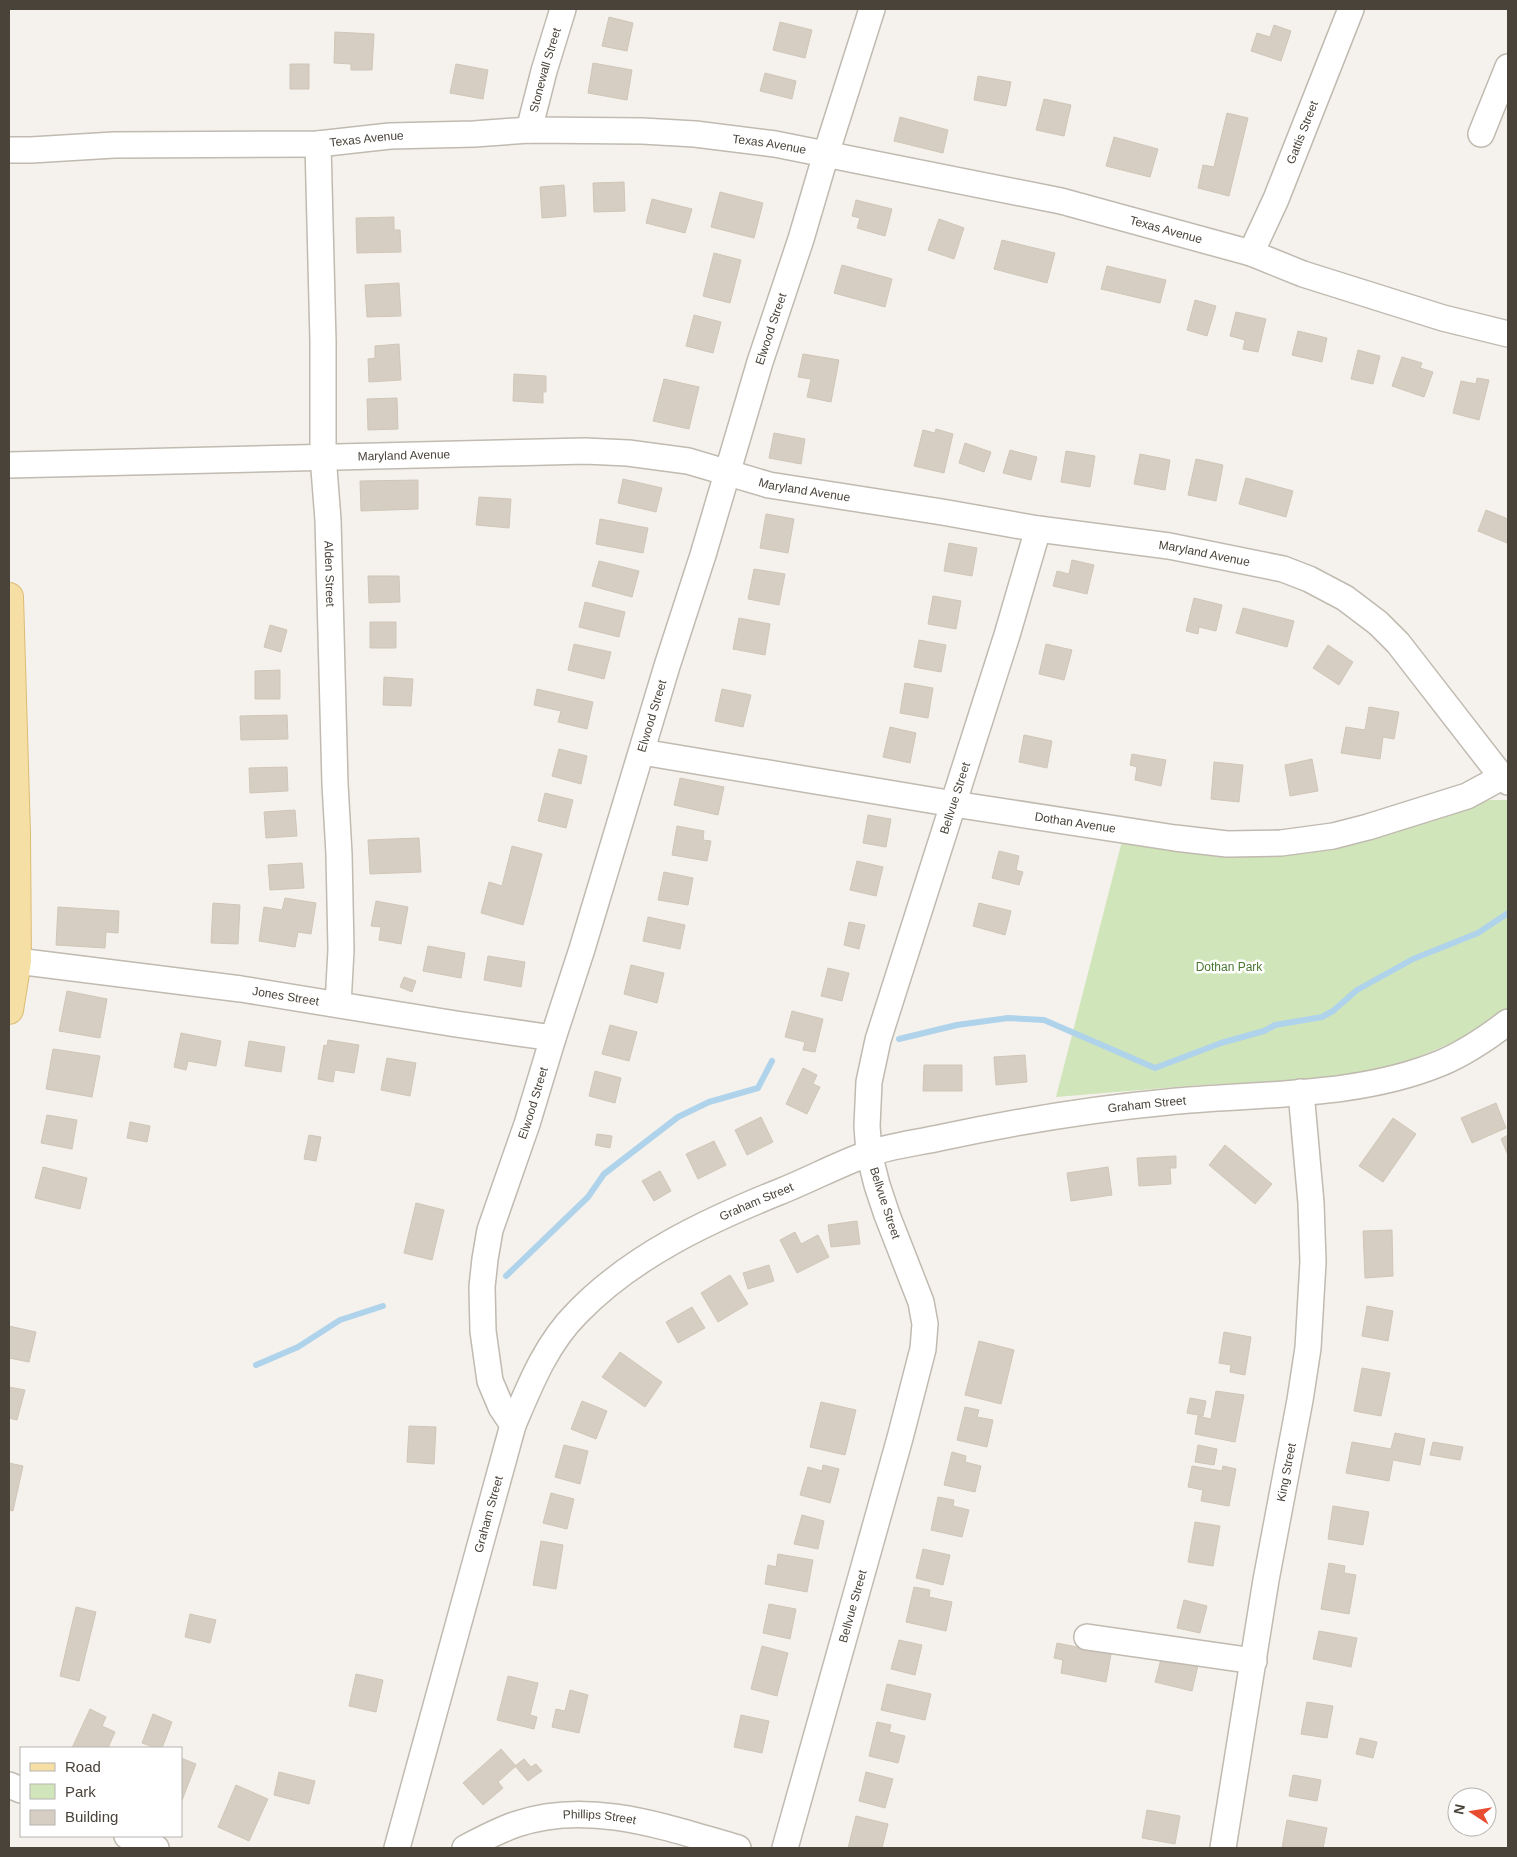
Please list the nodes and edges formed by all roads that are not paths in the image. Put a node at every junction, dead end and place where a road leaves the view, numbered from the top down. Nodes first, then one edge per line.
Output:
1 (563, 9) edge
2 (872, 9) edge
3 (1350, 9) edge
4 (1508, 67) edge
5 (529, 130) junction
6 (1481, 134) dead end
7 (318, 144) junction
8 (9, 150) edge
9 (826, 154) junction
10 (1251, 253) junction
11 (1508, 334) edge
12 (323, 456) junction
13 (9, 466) edge
14 (727, 472) junction
15 (1038, 529) junction
16 (9, 597) edge
17 (10, 659) edge
18 (642, 752) junction
19 (1505, 779) edge
20 (954, 804) junction
21 (17, 961) junction
22 (338, 1004) junction
23 (9, 1010) edge
24 (1508, 1022) edge
25 (553, 1038) junction
26 (1302, 1092) junction
27 (870, 1153) junction
28 (513, 1425) junction
29 (1086, 1636) dead end
30 (1254, 1660) junction
31 (129, 1837) edge
32 (677, 1839) edge
33 (156, 1848) edge
34 (397, 1848) edge
35 (465, 1848) edge
36 (738, 1848) edge
37 (785, 1848) edge
38 (1223, 1848) edge

1 - 5 street, Stonewall Street
2 - 9 street, Elwood Street
3 - 10 street, Gattis Street
4 - 6 street
5 - 7 street, Texas Avenue
5 - 9 street, Texas Avenue
7 - 8 street, Texas Avenue
7 - 12 street, Alden Street
9 - 10 street, Texas Avenue
9 - 14 street, Elwood Street
10 - 11 street, Texas Avenue
12 - 13 street, Maryland Avenue
12 - 14 street, Maryland Avenue
12 - 22 street, Alden Street
14 - 15 street, Maryland Avenue
14 - 18 street, Elwood Street
15 - 19 street, Maryland Avenue
15 - 20 street, Bellvue Street
16 - 17 main road
17 - 21 main road
18 - 20 street, Dothan Avenue
18 - 25 street, Elwood Street
19 - 20 street, Dothan Avenue
20 - 27 street, Bellvue Street
21 - 22 street, Jones Street
21 - 23 main road
22 - 25 street, Jones Street
24 - 26 street, Graham Street
25 - 28 street, Elwood Street
26 - 27 street, Graham Street
26 - 30 street, King Street
27 - 28 street, Graham Street
27 - 37 street, Bellvue Street
28 - 34 street, Graham Street
29 - 30 street
30 - 38 street, King Street
31 - 33 street
32 - 35 street, Phillips Street
32 - 36 street, Phillips Street

